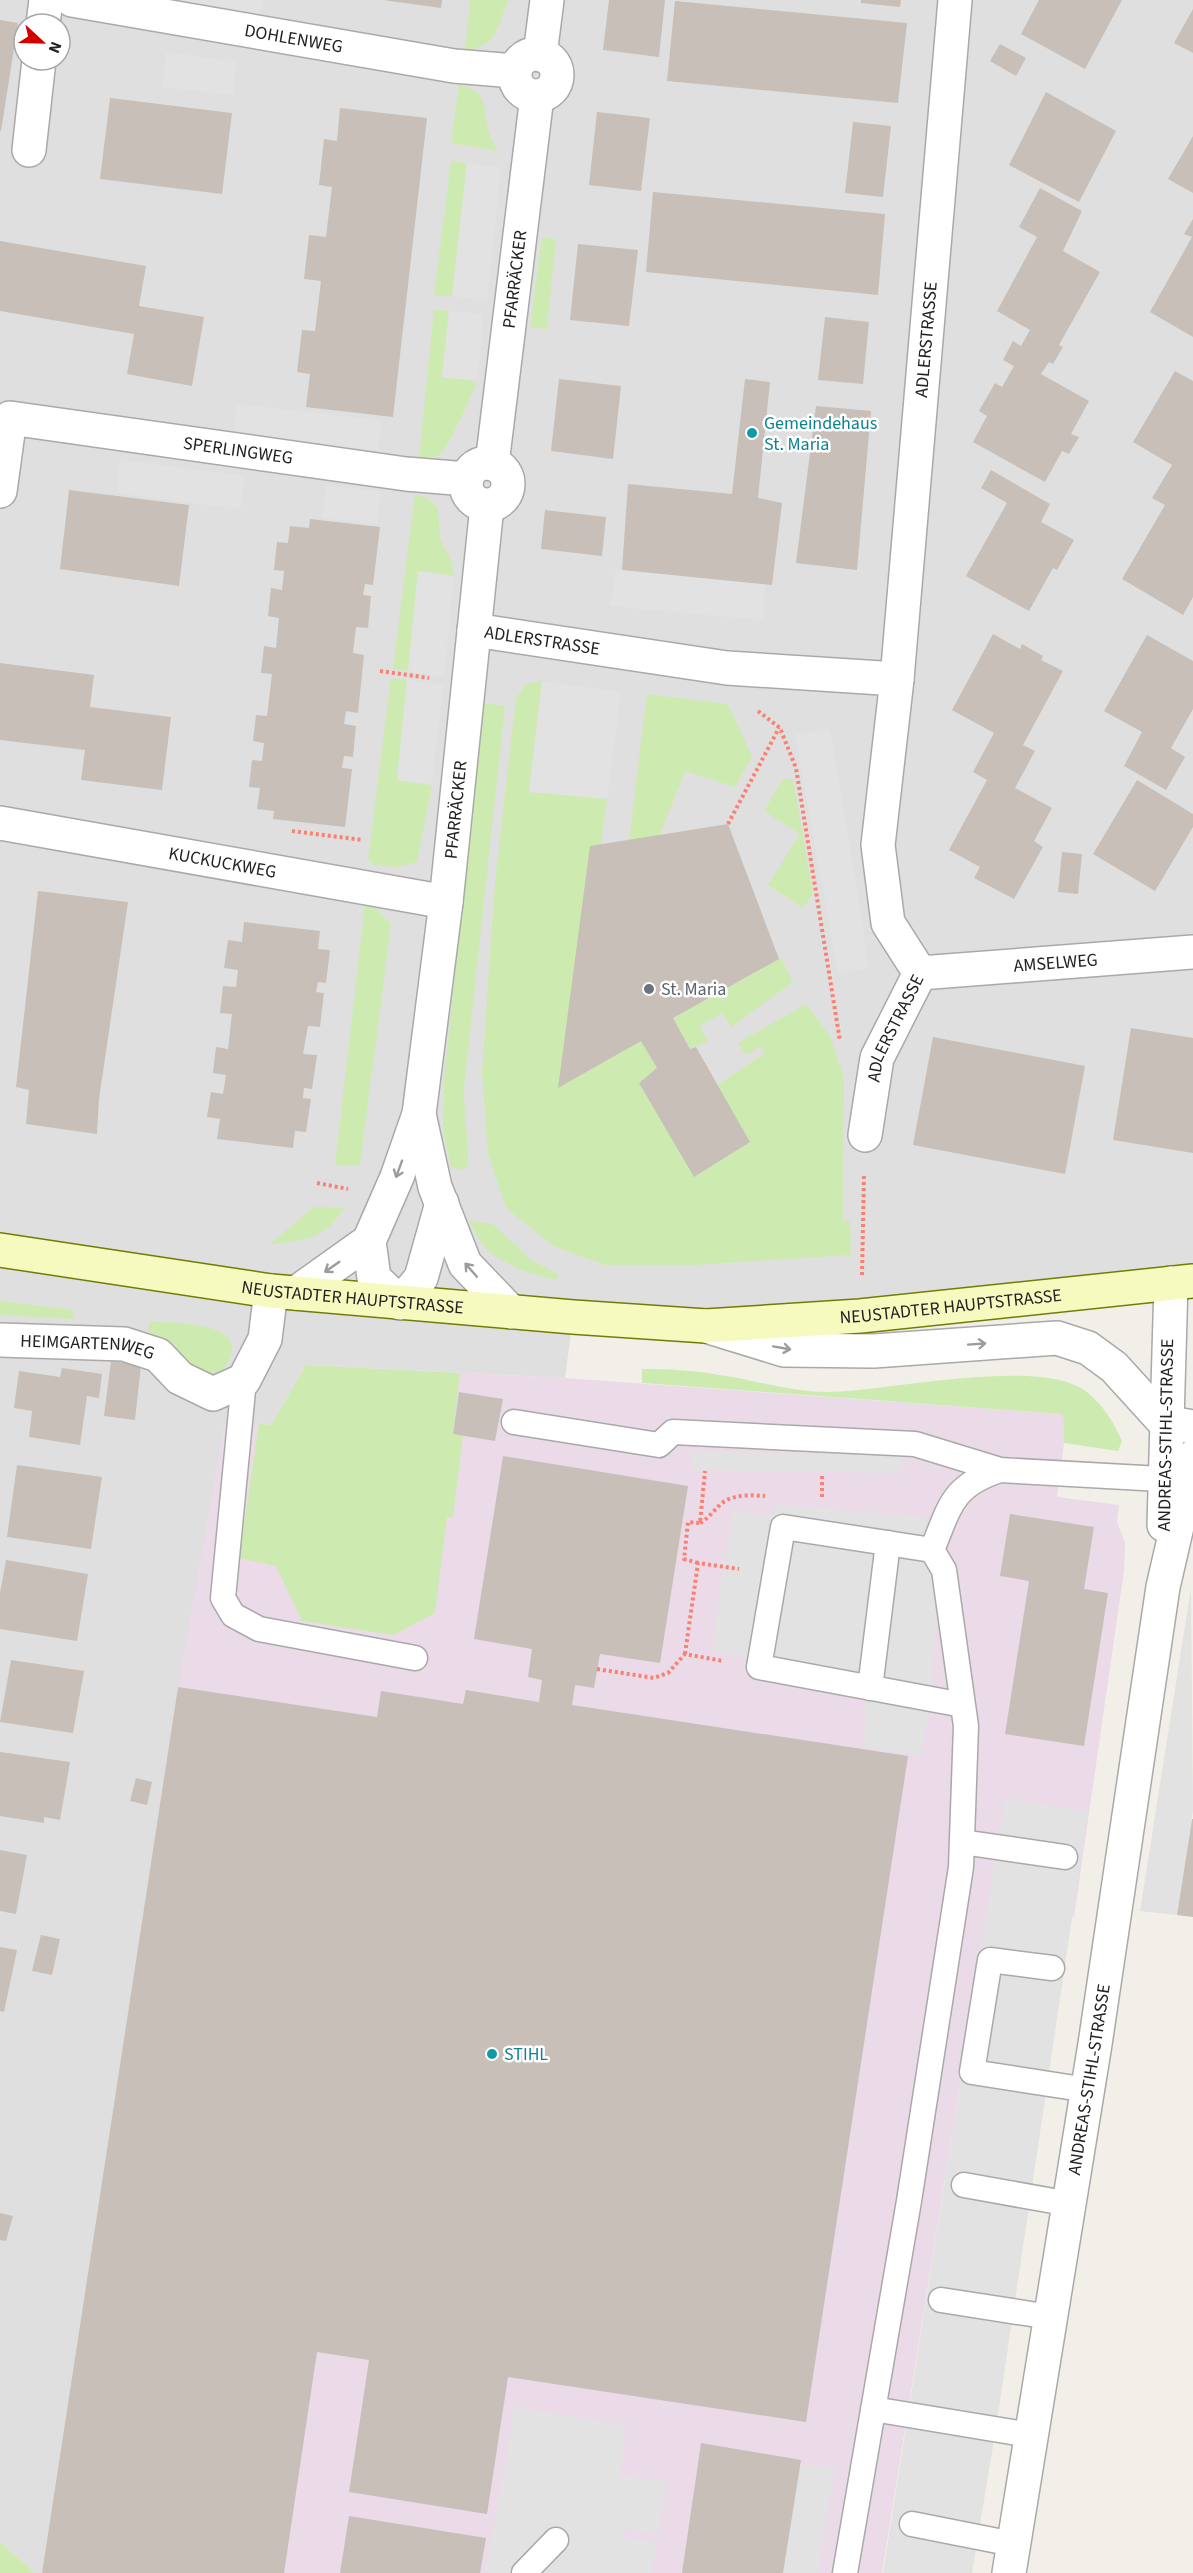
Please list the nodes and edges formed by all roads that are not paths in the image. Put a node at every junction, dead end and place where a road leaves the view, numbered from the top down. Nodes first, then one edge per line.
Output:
1 (72, 0) edge
2 (547, 0) edge
3 (955, 0) edge
4 (528, 63) junction
5 (38, 72) edge
6 (29, 150) dead end
7 (5, 417) edge
8 (479, 471) junction
9 (0, 490) edge
10 (474, 630) junction
11 (897, 679) junction
12 (0, 823) edge
13 (446, 902) junction
14 (1193, 952) edge
15 (920, 973) junction
16 (419, 1114) junction
17 (865, 1135) road end
18 (442, 1203) junction
19 (369, 1241) junction
20 (0, 1250) edge
21 (1182, 1282) edge
22 (283, 1292) junction
23 (400, 1303) junction
24 (511, 1312) junction
25 (706, 1326) junction
26 (0, 1340) edge
27 (243, 1380) junction
28 (514, 1422) dead end
29 (1179, 1424) edge
30 (1000, 1470) junction
31 (1182, 1472) edge
32 (888, 1543) junction
33 (932, 1550) junction
34 (415, 1658) dead end
35 (870, 1688) junction
36 (963, 1705) junction
37 (962, 1842) junction
38 (1065, 1857) dead end
39 (1052, 1968) dead end
40 (1088, 2090) junction
41 (964, 2185) dead end
42 (1070, 2204) junction
43 (941, 2300) dead end
44 (1050, 2317) junction
45 (873, 2409) junction
46 (1030, 2435) junction
47 (912, 2524) dead end
48 (556, 2540) dead end
49 (1011, 2559) edge
50 (524, 2573) edge
51 (845, 2573) edge

1 - 4 street, DOHLENWEG
2 - 4 street
3 - 11 street, ADLERSTRASSE
4 - 8 street, PFARRÄCKER
5 - 6 street
7 - 8 street, SPERLINGWEG
7 - 9 street, SPERLINGWEG
8 - 10 street, PFARRÄCKER
10 - 11 street, ADLERSTRASSE
10 - 13 street, PFARRÄCKER
11 - 15 street, ADLERSTRASSE
12 - 13 street, KUCKUCKWEG
13 - 16 street, PFARRÄCKER
14 - 15 street, AMSELWEG
15 - 17 street, ADLERSTRASSE
16 - 18 street, PFARRÄCKER
16 -> 19 street, PFARRÄCKER
18 - 23 street
24 -> 18 street, PFARRÄCKER
19 -> 22 street
19 - 23 street
20 - 22 street, NEUSTADTER HAUPTSTRASSE
21 - 25 street, NEUSTADTER HAUPTSTRASSE
21 - 29 street, ANDREAS-STIHL-STRASSE
22 - 23 street, NEUSTADTER HAUPTSTRASSE
22 - 27 street
23 - 24 street, NEUSTADTER HAUPTSTRASSE
24 - 25 street, NEUSTADTER HAUPTSTRASSE
25 -> 29 street, NEUSTADTER HAUPTSTRASSE
26 - 27 street, HEIMGARTENWEG
27 - 34 lane
28 - 30 lane
29 - 31 street, ANDREAS-STIHL-STRASSE
30 - 31 lane
30 - 33 lane
31 - 40 street, ANDREAS-STIHL-STRASSE
32 - 33 lane
32 - 35 lane
32 - 35 lane
33 - 36 lane
35 - 36 lane
36 - 37 lane
37 - 38 lane
37 - 45 lane
39 - 40 lane
40 - 42 street, ANDREAS-STIHL-STRASSE
41 - 42 lane
42 - 44 street, ANDREAS-STIHL-STRASSE
43 - 44 lane
44 - 46 street, ANDREAS-STIHL-STRASSE
45 - 46 lane
45 - 51 lane
46 - 49 street, ANDREAS-STIHL-STRASSE
47 - 49 lane
48 - 50 lane

